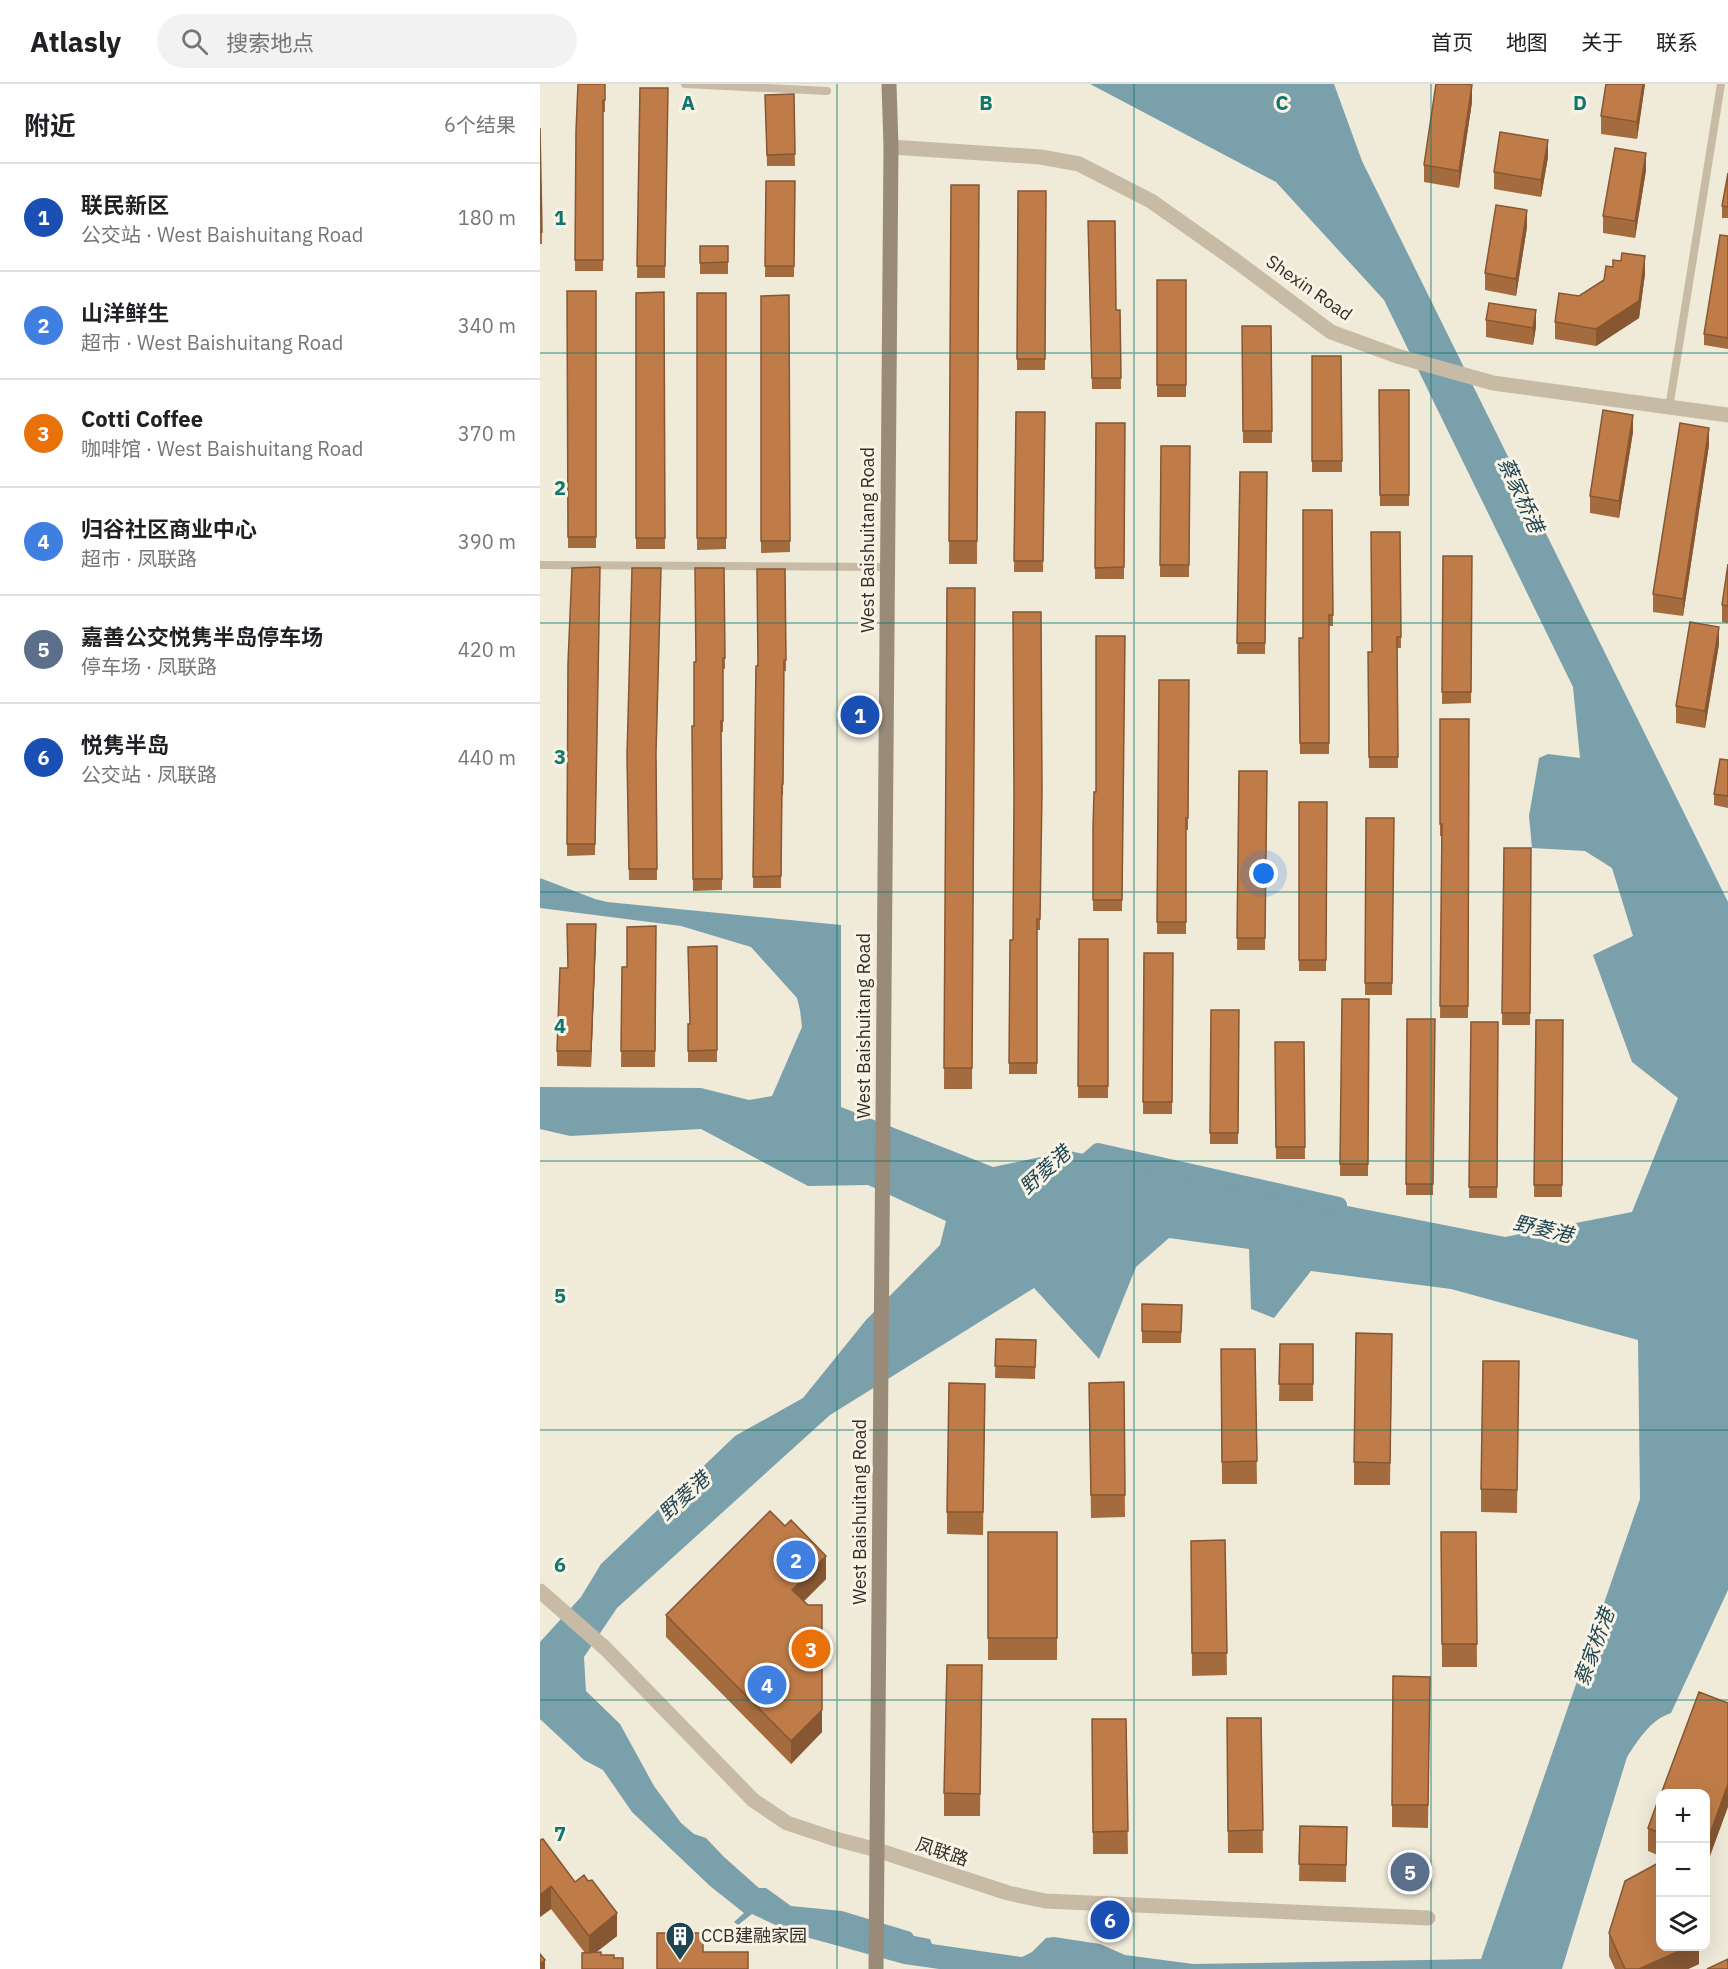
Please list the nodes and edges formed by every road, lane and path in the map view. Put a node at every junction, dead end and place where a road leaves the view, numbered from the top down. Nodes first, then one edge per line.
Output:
1 (685, 84) edge
2 (889, 84) edge
3 (1721, 84) edge
4 (827, 91) dead end
5 (891, 147) junction
6 (1669, 408) junction
7 (1728, 415) edge
8 (540, 565) edge
9 (888, 567) junction
10 (540, 1591) edge
11 (877, 1850) junction
12 (1428, 1918) dead end
13 (876, 1969) edge

1 - 4 lane
2 - 5 street, West Baishuitang Road
3 - 6 lane
5 - 6 street, Shexin Road
5 - 9 street, West Baishuitang Road
6 - 7 street, Shexin Road
8 - 9 lane
9 - 11 street, West Baishuitang Road
10 - 11 street, 凤联路
11 - 12 street, 凤联路
11 - 13 street, West Baishuitang Road

